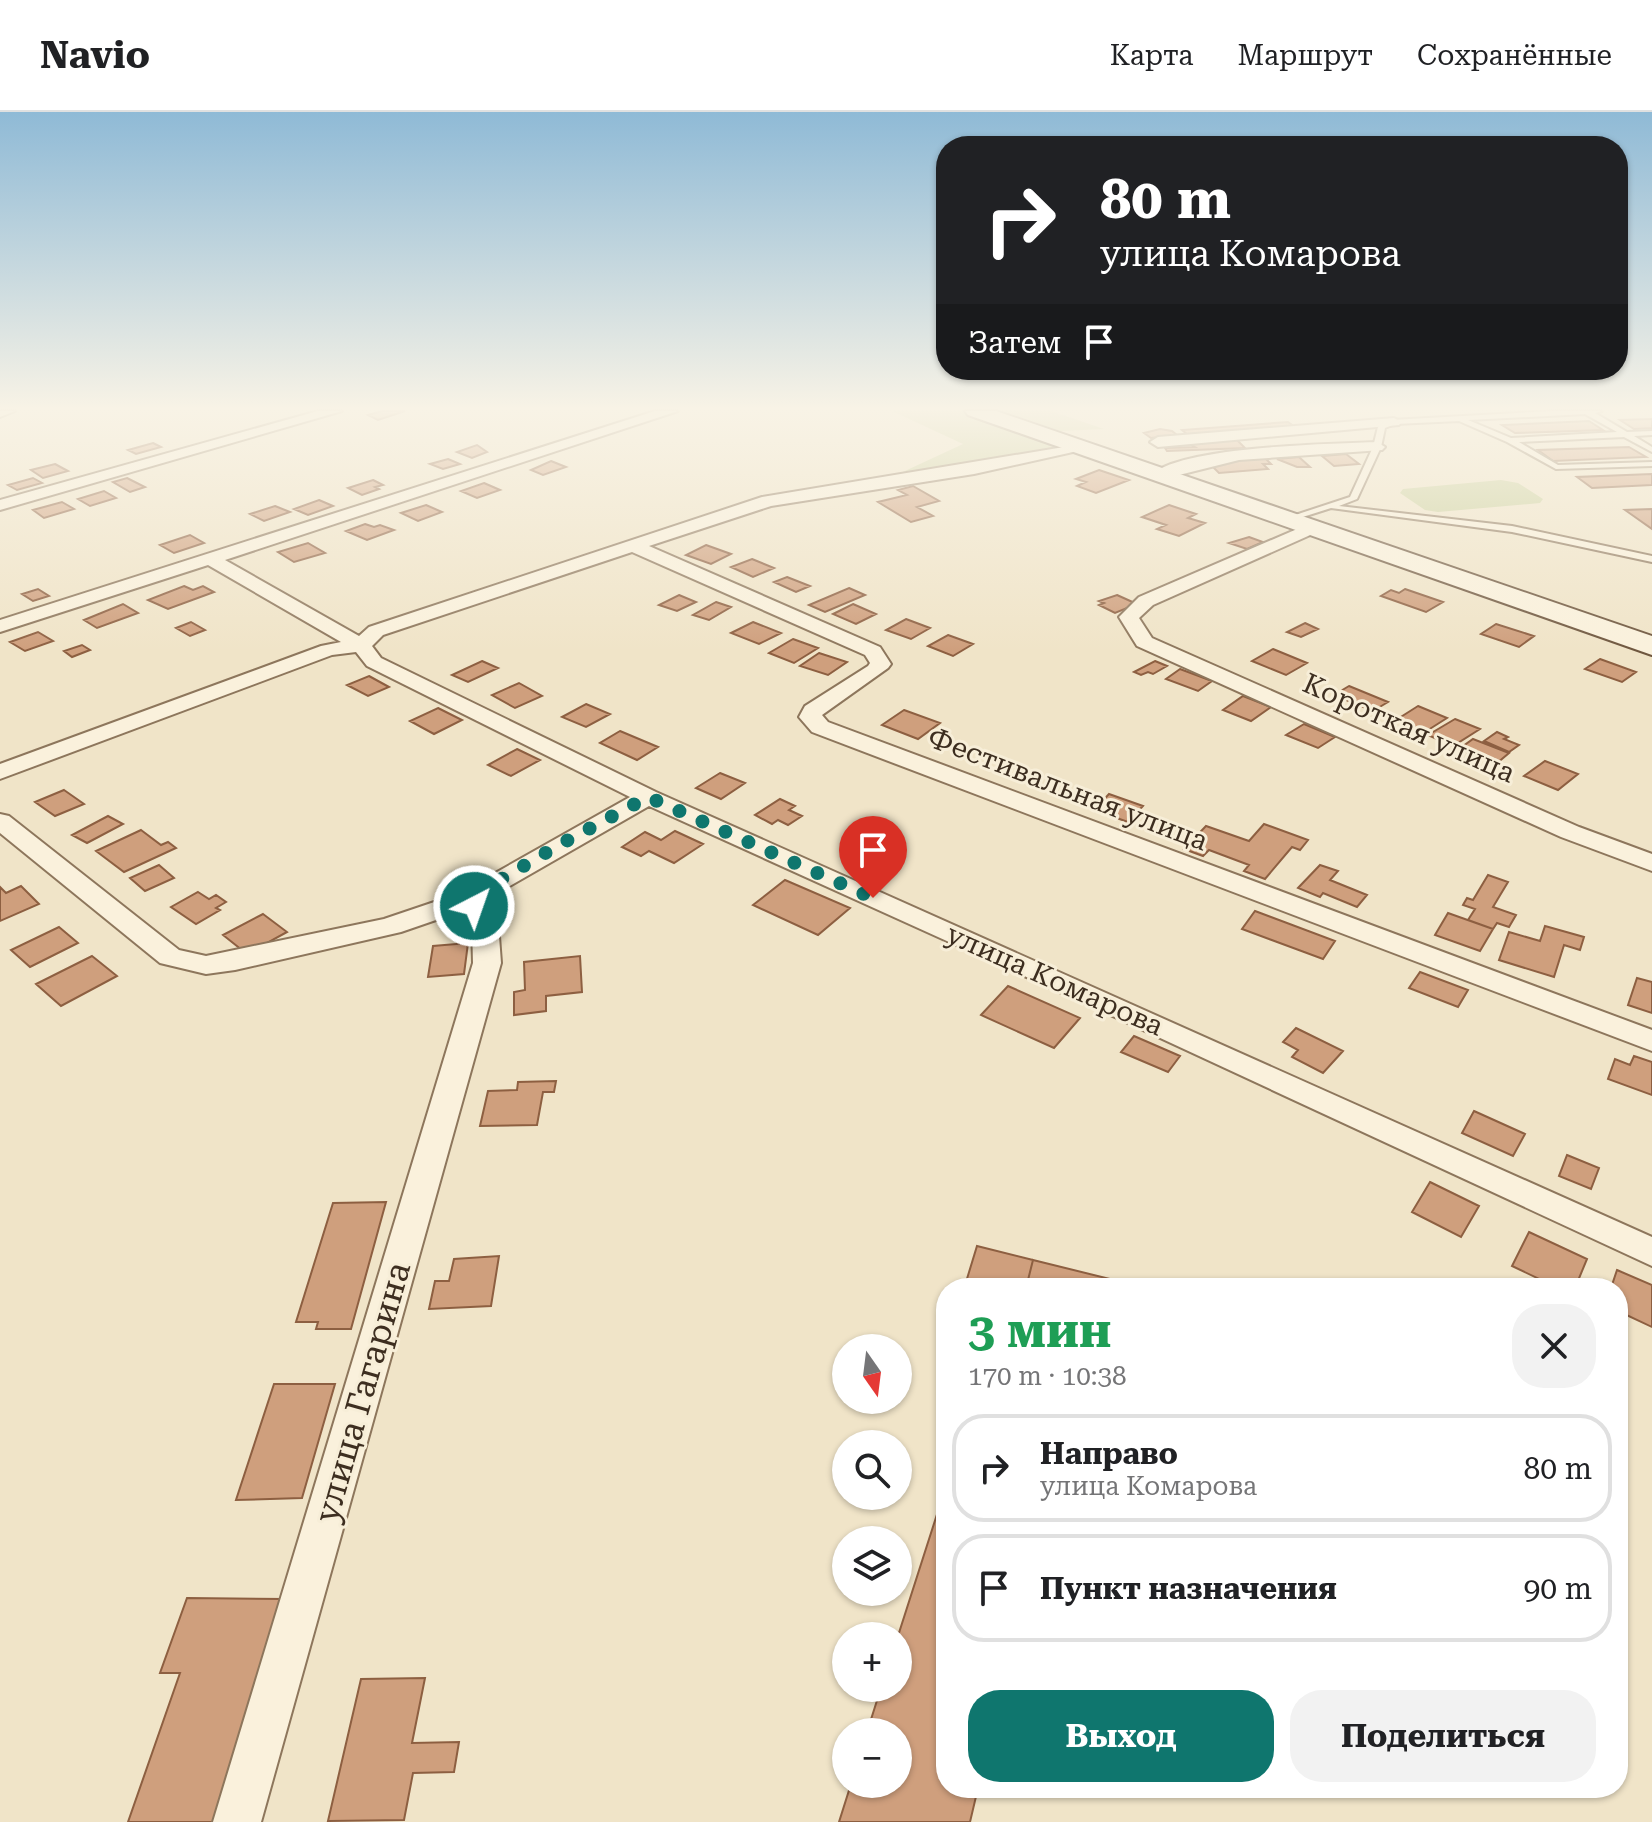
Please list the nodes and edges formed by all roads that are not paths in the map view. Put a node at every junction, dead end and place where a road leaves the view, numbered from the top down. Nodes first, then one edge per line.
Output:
1 (51, 491) edge
2 (420, 491) edge
3 (834, 491) edge
4 (1214, 491) edge
5 (1357, 491) edge
6 (0, 505) edge
7 (1308, 518) junction
8 (634, 546) junction
9 (209, 558) junction
10 (1652, 559) edge
11 (0, 626) edge
12 (1652, 646) edge
13 (367, 653) junction
14 (0, 772) edge
15 (648, 797) junction
16 (0, 821) edge
17 (1652, 863) edge
18 (467, 900) junction
19 (1652, 1041) edge
20 (1652, 1252) edge
21 (237, 1822) edge

1 - 6 street
2 - 9 street
3 - 8 street
4 - 7 street
5 - 7 lane
7 - 10 lane
7 - 12 street
7 - 17 street, Короткая улица
8 - 13 street
8 - 19 street, Фестивальная улица
9 - 11 street
9 - 13 street, улица Комарова
13 - 14 street
13 - 15 street, улица Комарова
15 - 18 street
15 - 20 street, улица Комарова
16 - 18 street
18 - 21 street, улица Гагарина

